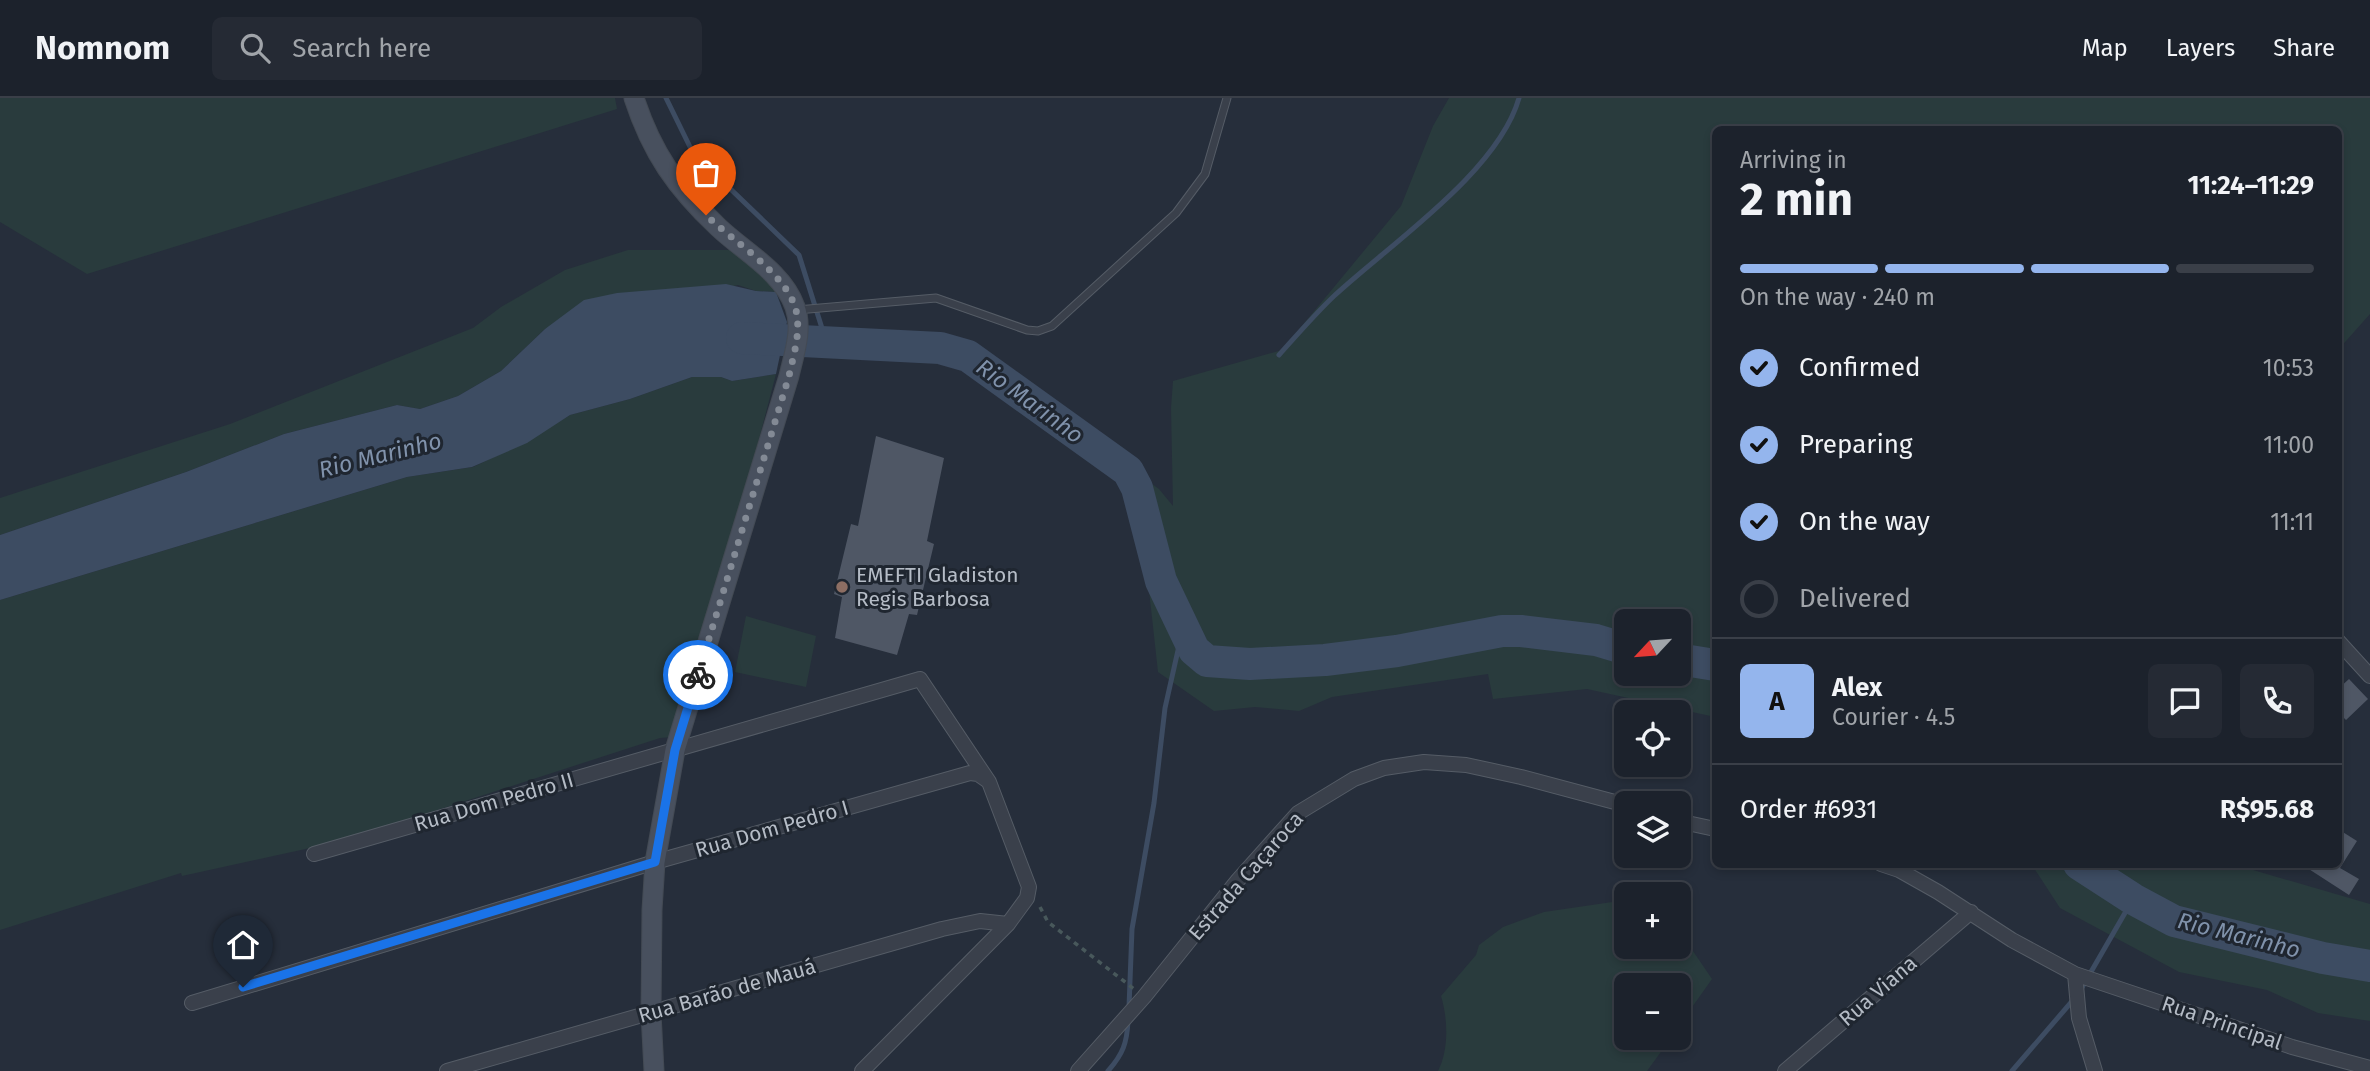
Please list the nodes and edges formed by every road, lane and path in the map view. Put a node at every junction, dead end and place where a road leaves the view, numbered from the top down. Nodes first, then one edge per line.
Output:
1 (634, 98) edge
2 (1227, 98) edge
3 (797, 313) junction
4 (2342, 645) edge
5 (2370, 676) edge
6 (675, 750) junction
7 (989, 782) junction
8 (1614, 802) edge
9 (1691, 823) edge
10 (1712, 827) edge
11 (314, 855) dead end
12 (655, 862) junction
13 (1893, 868) edge
14 (1029, 887) junction
15 (1971, 912) junction
16 (1008, 924) junction
17 (2074, 974) junction
18 (1143, 997) junction
19 (192, 1003) dead end
20 (651, 1013) junction
21 (2369, 1065) edge
22 (447, 1071) edge
23 (654, 1071) edge
24 (862, 1071) edge
25 (1078, 1071) edge
26 (1785, 1071) edge
27 (2095, 1071) edge

1 - 3 main road
2 - 3 lane
3 - 6 main road
4 - 5 street
6 - 7 street, Rua Dom Pedro II
6 - 11 street, Rua Dom Pedro II
6 - 12 main road
7 - 12 street, Rua Dom Pedro I
7 - 14 street
8 - 18 street, Estrada Caçaroca
9 - 10 street
12 - 19 street, Rua Dom Pedro I
12 - 20 main road
13 - 15 street
14 - 16 street
14 - 18 path
15 - 17 street
15 - 26 street, Rua Viana
16 - 20 street, Rua Barão de Mauá
16 - 24 street
17 - 21 street, Rua Principal
17 - 27 street
18 - 25 street, Estrada Caçaroca
20 - 22 street, Rua Barão de Mauá
20 - 23 main road

